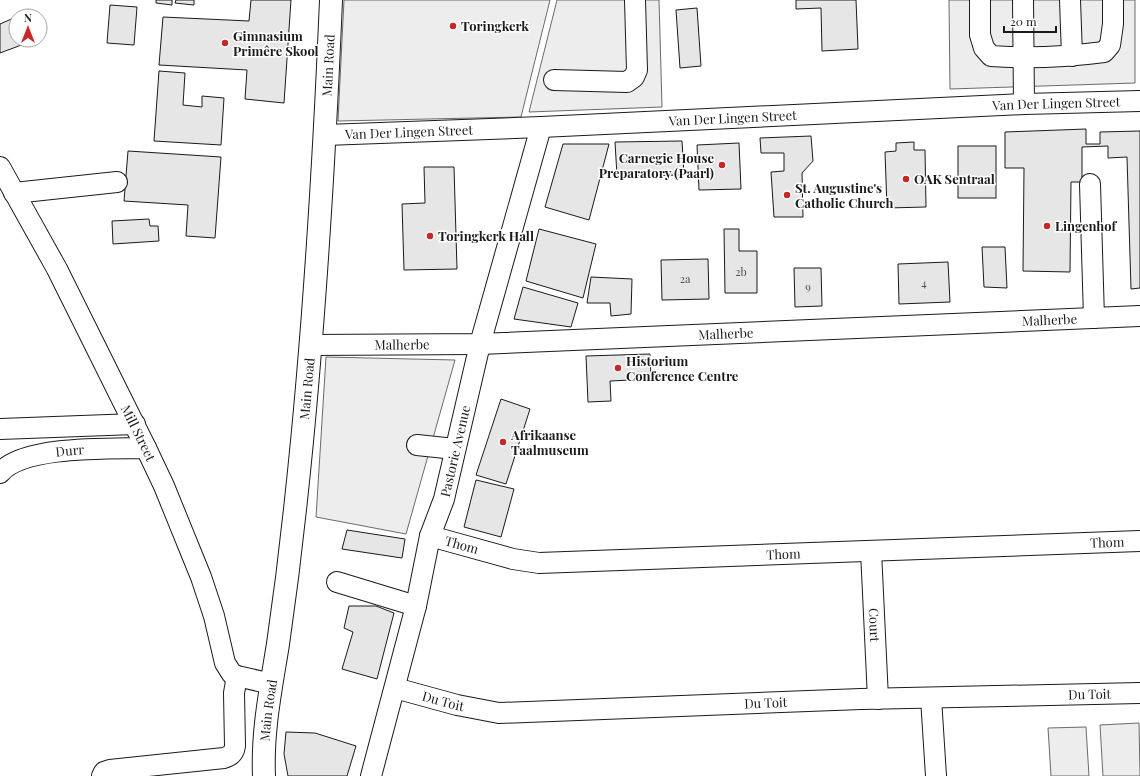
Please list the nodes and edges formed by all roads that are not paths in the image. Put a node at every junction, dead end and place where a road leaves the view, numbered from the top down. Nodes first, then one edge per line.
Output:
1 (331, 0) edge
2 (635, 0) edge
3 (980, 0) edge
4 (1023, 0) edge
5 (1070, 0) edge
6 (1113, 0) edge
7 (1072, 56) junction
8 (1024, 58) junction
9 (554, 80) dead end
10 (1140, 101) edge
11 (1024, 104) junction
12 (541, 127) junction
13 (325, 135) junction
14 (0, 167) edge
15 (117, 182) dead end
16 (1090, 184) dead end
17 (14, 193) junction
18 (1140, 316) edge
19 (1094, 318) junction
20 (480, 344) junction
21 (311, 345) junction
22 (135, 424) junction
23 (0, 429) edge
24 (417, 445) dead end
25 (146, 448) junction
26 (455, 449) junction
27 (0, 473) edge
28 (430, 536) junction
29 (1140, 541) edge
30 (871, 551) junction
31 (337, 582) dead end
32 (416, 606) junction
33 (237, 676) junction
34 (272, 684) junction
35 (395, 688) junction
36 (1140, 693) edge
37 (931, 698) junction
38 (878, 699) junction
39 (102, 776) edge
40 (264, 776) edge
41 (371, 776) edge
42 (936, 776) edge

1 - 13 main road, Main Road
2 - 9 street
3 - 8 street
4 - 8 street
5 - 7 street
6 - 7 street
7 - 8 street
8 - 11 street
10 - 11 street, Van Der Lingen Street
11 - 12 street, Van Der Lingen Street
12 - 13 street, Van Der Lingen Street
12 - 20 street, Pastorie Avenue
13 - 21 main road, Main Road
14 - 17 street, Mill Street
15 - 17 street
16 - 19 street
17 - 22 street, Mill Street
18 - 19 street, Malherbe
19 - 20 street, Malherbe
20 - 21 street, Malherbe
20 - 26 street, Pastorie Avenue
21 - 34 main road, Main Road
22 - 23 street, Durr
22 - 25 street, Mill Street
24 - 26 street
25 - 27 street, Durr
25 - 33 street, Mill Street
26 - 28 street, Pastorie Avenue
28 - 30 street, Thom
28 - 32 street, Pastorie Avenue
29 - 30 street, Thom
30 - 38 street, Court
31 - 32 street
32 - 35 street, Pastorie Avenue
33 - 34 street
33 - 39 street
34 - 40 main road, Main Road
35 - 38 street, Du Toit
35 - 41 street, Pastorie Avenue
36 - 37 street, Du Toit
37 - 38 street, Du Toit
37 - 42 street

